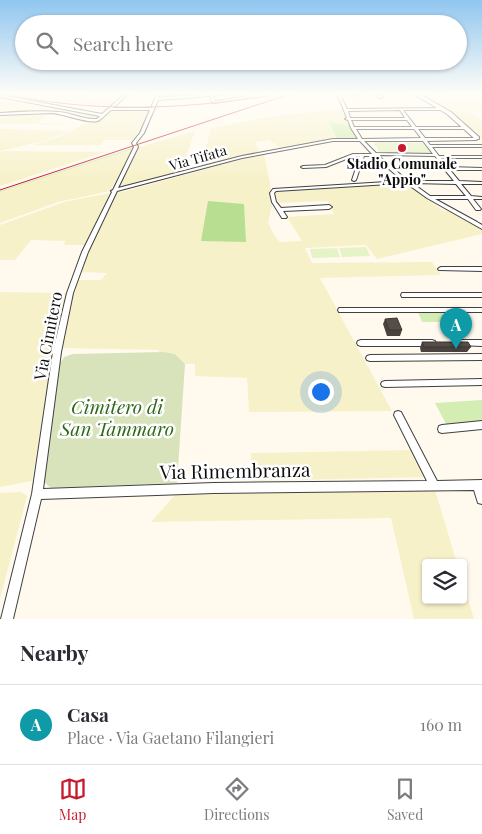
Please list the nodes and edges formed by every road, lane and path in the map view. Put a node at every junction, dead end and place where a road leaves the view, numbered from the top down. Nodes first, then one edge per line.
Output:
1 (147, 122) edge
2 (349, 122) edge
3 (410, 122) edge
4 (458, 122) edge
5 (353, 128) junction
6 (415, 128) junction
7 (465, 128) junction
8 (360, 138) junction
9 (349, 139) junction
10 (424, 139) junction
11 (480, 140) edge
12 (364, 142) junction
13 (430, 146) junction
14 (362, 155) junction
15 (377, 155) junction
16 (437, 156) junction
17 (482, 157) edge
18 (303, 167) dead end
19 (390, 168) junction
20 (447, 169) junction
21 (482, 169) edge
22 (354, 180) dead end
23 (407, 182) junction
24 (458, 183) junction
25 (482, 183) edge
26 (114, 191) junction
27 (430, 197) junction
28 (470, 198) junction
29 (482, 198) edge
30 (329, 207) dead end
31 (478, 209) dead end
32 (279, 210) junction
33 (284, 217) dead end
34 (482, 227) edge
35 (441, 269) dead end
36 (482, 269) edge
37 (404, 295) dead end
38 (482, 295) edge
39 (341, 310) dead end
40 (482, 310) edge
41 (360, 343) dead end
42 (445, 343) edge
43 (454, 343) edge
44 (482, 343) edge
45 (482, 357) edge
46 (370, 358) dead end
47 (482, 382) edge
48 (385, 384) dead end
49 (398, 415) dead end
50 (482, 425) edge
51 (442, 429) dead end
52 (434, 485) junction
53 (480, 485) edge
54 (37, 494) junction
55 (482, 499) edge
56 (7, 619) edge

1 - 26 street, Via Cimitero
2 - 5 street
3 - 6 street
4 - 7 street
5 - 6 street
5 - 8 street
6 - 7 street
6 - 10 street
7 - 11 street
8 - 9 street, Via Tifata
8 - 10 street, Via Tifata
8 - 12 street
9 - 12 street, Via Tifata
9 - 26 street, Via Tifata
10 - 11 street, Via Tifata
10 - 13 street
11 - 13 street
12 - 15 street
13 - 16 street
14 - 15 street
14 - 18 street
14 - 22 street
15 - 16 street
15 - 19 street
16 - 17 street
16 - 20 street
19 - 20 street
19 - 23 street
20 - 21 street
20 - 24 street
23 - 24 street
23 - 27 street
23 - 32 street
24 - 25 street
24 - 28 street
26 - 54 street, Via Cimitero
27 - 28 street
27 - 34 street
28 - 29 street
28 - 31 street
30 - 32 street
32 - 33 street
35 - 36 street
37 - 38 street
39 - 40 street
41 - 42 street
43 - 44 street
45 - 46 street
47 - 48 street
49 - 52 street
50 - 51 street
52 - 53 street, Via Rimembranza
52 - 54 street, Via Rimembranza
53 - 55 street
54 - 56 street, Via Cimitero

